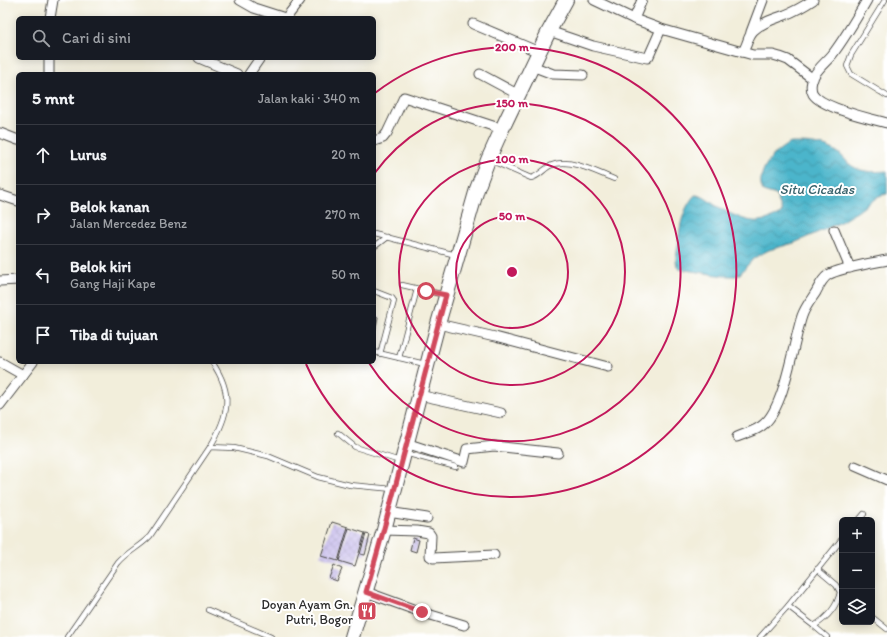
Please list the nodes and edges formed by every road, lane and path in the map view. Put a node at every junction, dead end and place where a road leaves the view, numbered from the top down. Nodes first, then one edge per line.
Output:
1 (53, 0) edge
2 (240, 0) edge
3 (300, 0) edge
4 (566, 0) edge
5 (594, 0) edge
6 (642, 0) edge
7 (763, 0) edge
8 (813, 0) edge
9 (867, 0) edge
10 (885, 0) edge
11 (50, 16) edge
12 (279, 16) edge
13 (287, 16) edge
14 (634, 20) junction
15 (474, 24) dead end
16 (661, 29) junction
17 (549, 31) junction
18 (750, 34) junction
19 (539, 52) junction
20 (742, 52) junction
21 (49, 60) edge
22 (204, 60) edge
23 (259, 60) edge
24 (532, 66) junction
25 (50, 72) edge
26 (232, 72) edge
27 (251, 72) edge
28 (480, 74) dead end
29 (583, 75) dead end
30 (813, 79) junction
31 (519, 94) junction
32 (887, 96) edge
33 (887, 123) edge
34 (502, 129) junction
35 (0, 133) edge
36 (16, 139) edge
37 (376, 140) edge
38 (488, 160) junction
39 (614, 179) dead end
40 (0, 195) edge
41 (16, 200) edge
42 (834, 230) dead end
43 (376, 234) edge
44 (387, 237) junction
45 (376, 245) edge
46 (457, 255) junction
47 (887, 260) edge
48 (850, 268) junction
49 (16, 280) edge
50 (0, 281) edge
51 (402, 285) dead end
52 (417, 289) junction
53 (376, 292) edge
54 (446, 295) junction
55 (438, 324) junction
56 (376, 353) edge
57 (380, 354) junction
58 (399, 358) junction
59 (0, 362) edge
60 (31, 364) edge
61 (213, 364) edge
62 (427, 364) junction
63 (608, 367) dead end
64 (23, 375) junction
65 (419, 395) junction
66 (0, 405) edge
67 (501, 413) dead end
68 (338, 434) dead end
69 (737, 437) dead end
70 (210, 447) junction
71 (404, 452) junction
72 (558, 453) dead end
73 (855, 466) dead end
74 (456, 467) dead end
75 (887, 480) edge
76 (394, 489) junction
77 (388, 512) junction
78 (864, 514) dead end
79 (862, 517) edge
80 (384, 530) junction
81 (417, 531) junction
82 (839, 543) edge
83 (494, 555) dead end
84 (817, 569) junction
85 (839, 590) edge
86 (366, 592) junction
87 (839, 598) edge
88 (788, 606) junction
89 (208, 610) dead end
90 (875, 619) edge
91 (464, 625) dead end
92 (814, 626) junction
93 (887, 629) edge
94 (67, 637) edge
95 (271, 637) edge
96 (352, 637) edge
97 (760, 637) edge
98 (827, 637) edge

1 - 11 street
2 - 12 street
3 - 13 street
4 - 17 main road
5 - 14 street
6 - 14 street
7 - 18 street
8 - 18 street
9 - 30 street
10 - 32 lane
14 - 16 street
15 - 19 street
16 - 17 street
16 - 20 street
17 - 19 main road
18 - 20 street
19 - 24 main road
20 - 30 street
21 - 25 street
22 - 26 street
23 - 27 street
24 - 29 street
24 - 31 main road
28 - 31 street
30 - 33 street
31 - 34 main road
34 - 37 street
34 - 38 main road
35 - 36 street
38 - 39 lane
38 - 46 main road
40 - 41 street
42 - 48 street
43 - 44 lane
44 - 45 lane
44 - 46 lane
46 - 54 main road
47 - 48 street
48 - 69 street
49 - 50 street
51 - 52 lane
52 - 54 lane
52 - 58 lane
53 - 57 lane
54 - 55 main road
55 - 62 main road
55 - 63 street
56 - 57 lane
57 - 58 lane
58 - 62 lane
59 - 64 street
60 - 64 street
61 - 70 lane
62 - 65 main road
64 - 66 street
65 - 67 street
65 - 71 main road
68 - 71 lane
70 - 76 lane
70 - 94 lane
71 - 72 street
71 - 74 lane
71 - 76 main road
73 - 75 street
76 - 77 main road
77 - 80 main road
77 - 81 street
78 - 79 lane
80 - 81 street
80 - 86 main road
81 - 83 street
82 - 84 lane
84 - 85 lane
84 - 88 lane
86 - 91 street
86 - 96 main road
87 - 92 lane
88 - 92 lane
88 - 97 lane
89 - 95 lane
90 - 93 lane
92 - 98 lane

